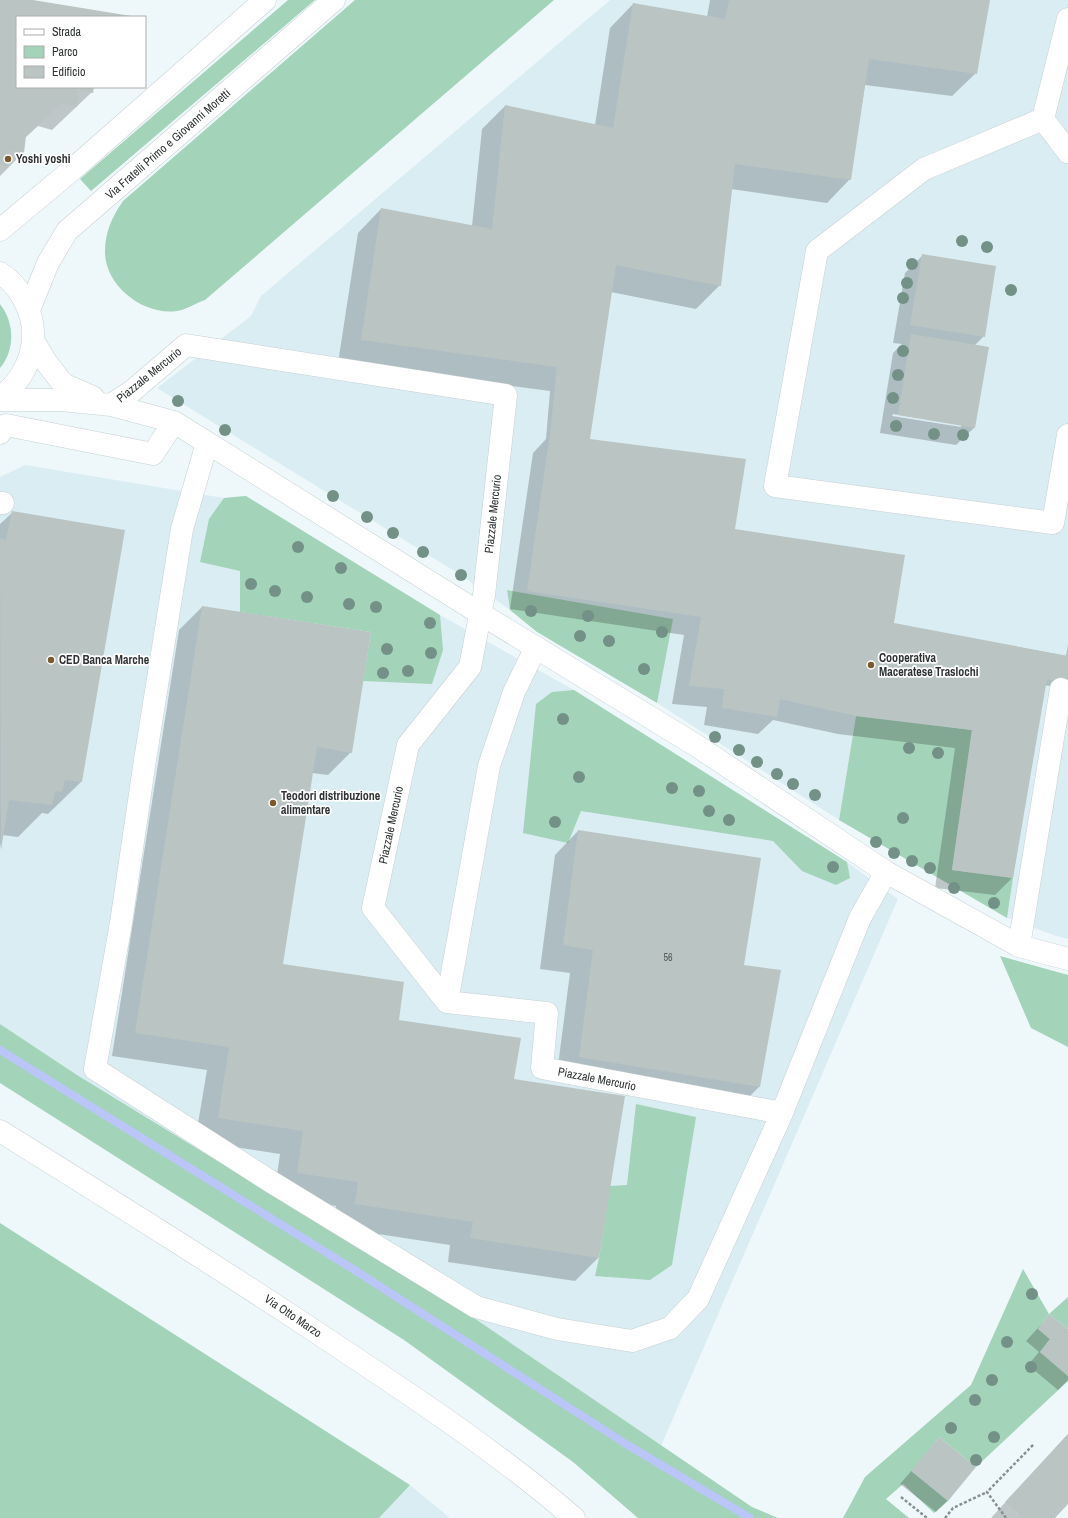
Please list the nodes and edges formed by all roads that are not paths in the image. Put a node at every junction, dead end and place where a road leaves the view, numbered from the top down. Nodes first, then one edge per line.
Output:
1 (265, 0) edge
2 (334, 0) edge
3 (1068, 19) edge
4 (1043, 119) junction
5 (1068, 152) edge
6 (0, 230) edge
7 (0, 273) edge
8 (29, 310) junction
9 (34, 342) junction
10 (0, 399) edge
11 (111, 405) junction
12 (174, 422) junction
13 (0, 433) edge
14 (1068, 435) edge
15 (207, 443) junction
16 (481, 614) junction
17 (536, 647) junction
18 (1060, 689) dead end
19 (886, 872) junction
20 (1019, 946) junction
21 (1068, 959) edge
22 (447, 1002) junction
23 (782, 1113) junction
24 (0, 1131) edge
25 (574, 1518) edge

1 - 6 street
2 - 8 street, Via Fratelli Primo e Giovanni Moretti
3 - 4 street
4 - 5 street
4 - 14 street
7 - 8 street
8 - 9 street
9 - 10 street
9 - 11 street
10 - 11 street
11 - 12 street
11 - 16 street, Piazzale Mercurio
12 - 13 street
12 - 15 street
15 - 16 street
15 - 23 street
16 - 17 street
16 - 22 street, Piazzale Mercurio
17 - 19 street
17 - 22 street
18 - 20 street
19 - 20 street
19 - 23 street
20 - 21 street
22 - 23 street, Piazzale Mercurio
24 - 25 street, Via Otto Marzo

